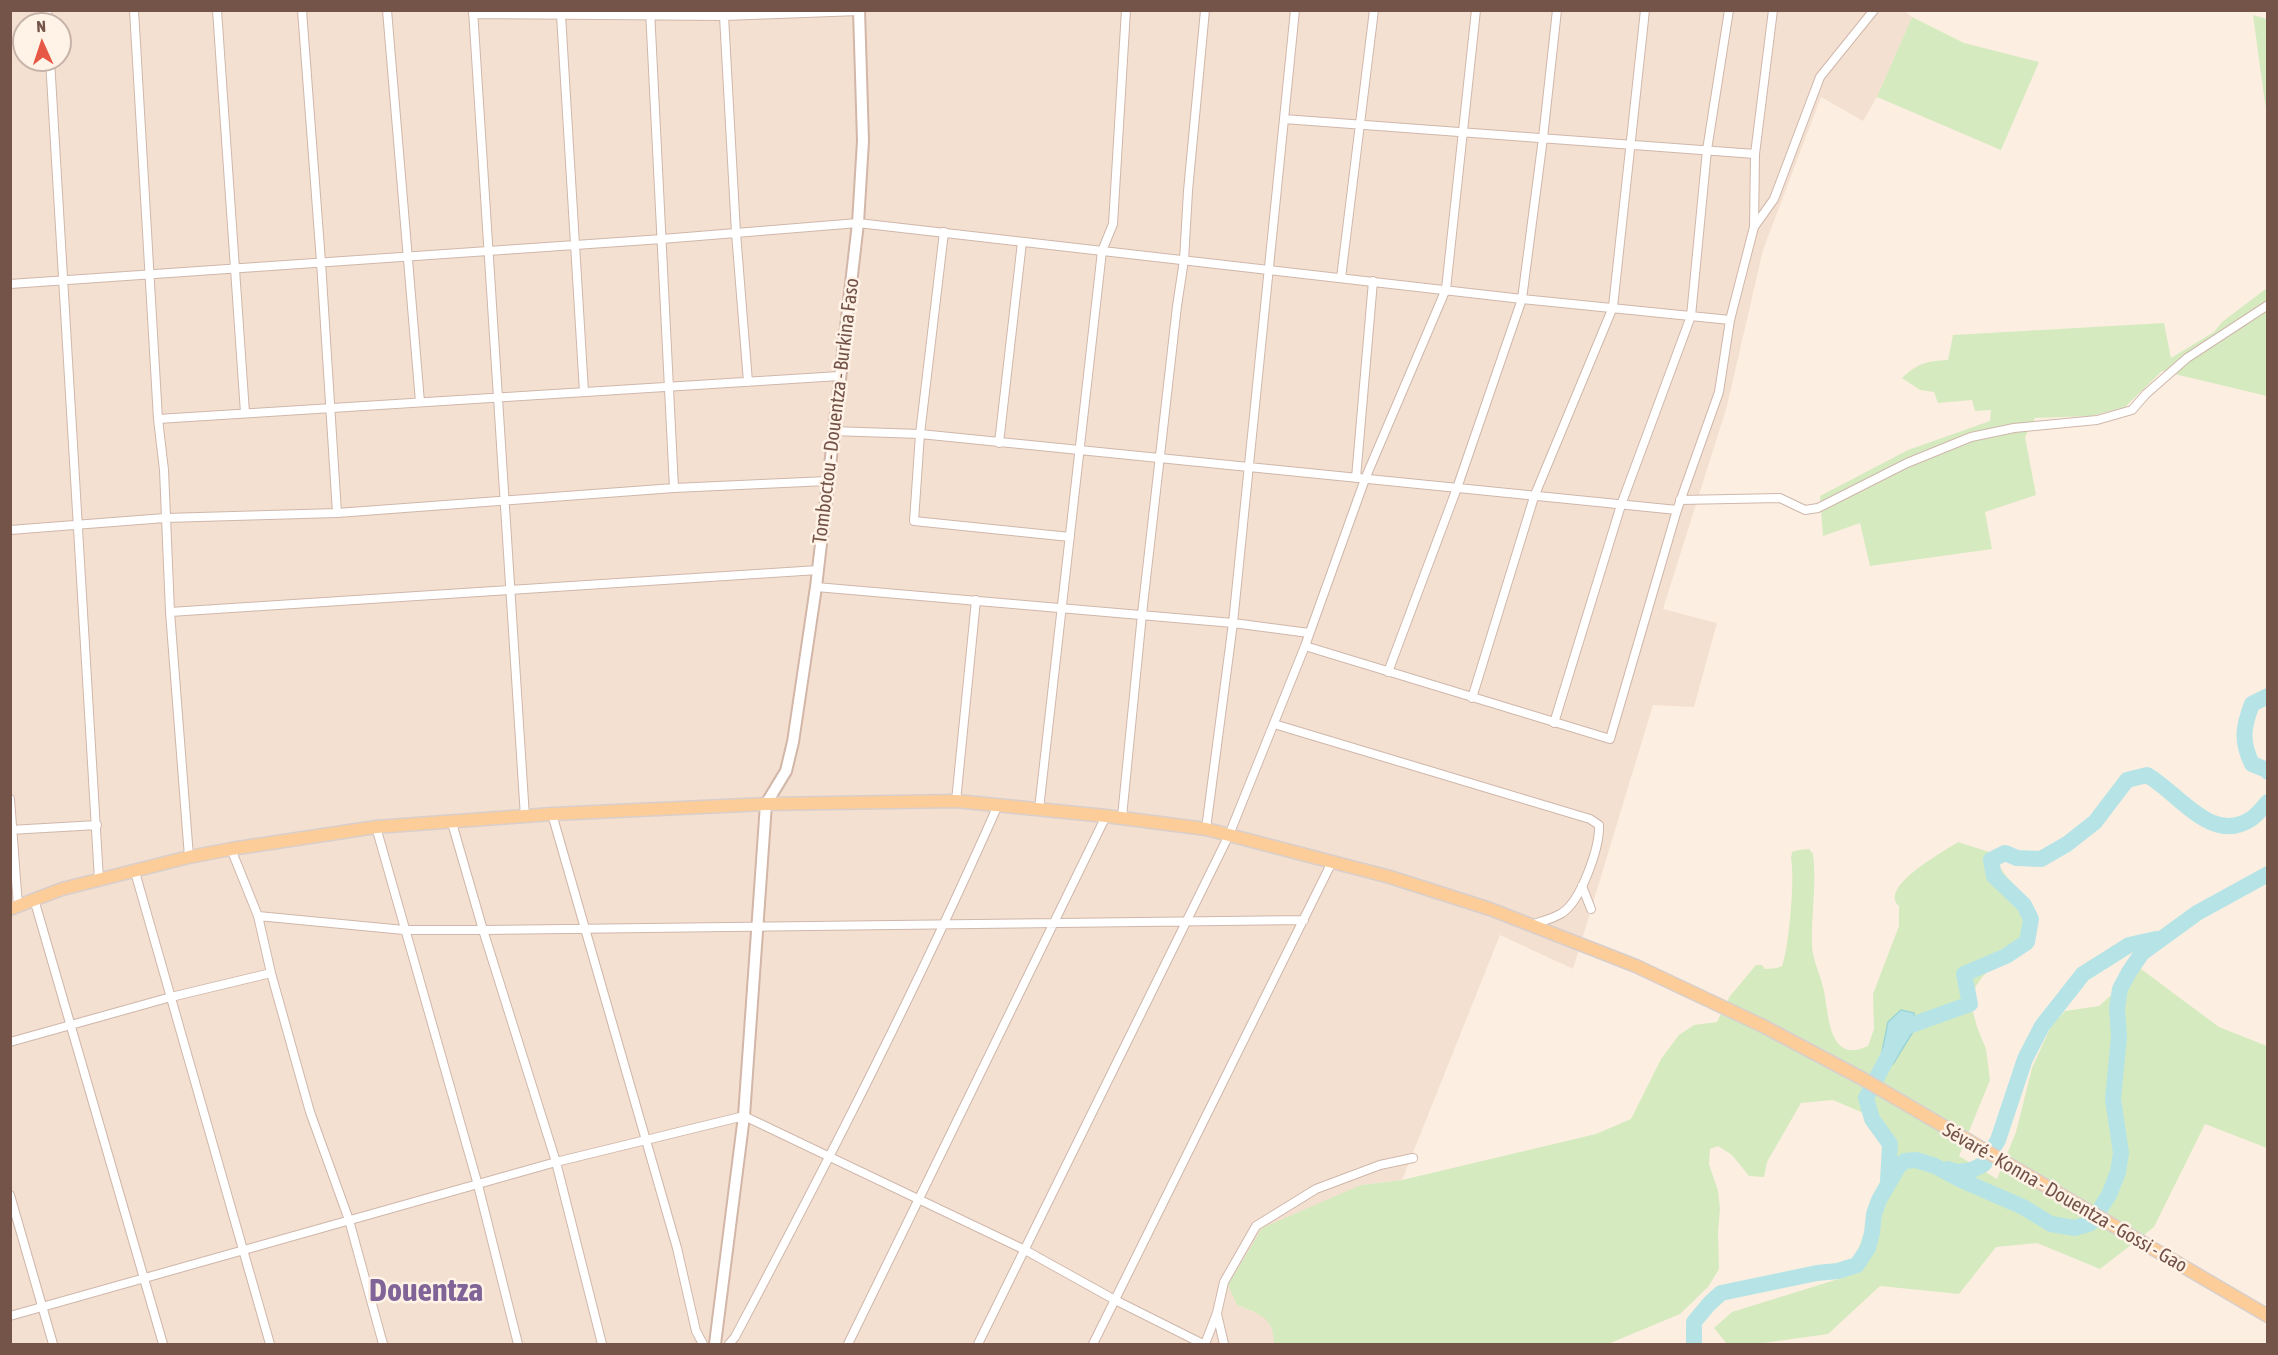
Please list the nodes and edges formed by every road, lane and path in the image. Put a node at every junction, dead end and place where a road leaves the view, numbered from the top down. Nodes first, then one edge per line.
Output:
1 (134, 10) edge
2 (217, 10) edge
3 (302, 10) edge
4 (387, 10) edge
5 (1126, 10) edge
6 (1206, 10) edge
7 (1295, 10) edge
8 (1374, 10) edge
9 (1476, 10) edge
10 (1557, 10) edge
11 (1645, 10) edge
12 (1728, 10) edge
13 (1773, 10) edge
14 (1875, 10) edge
15 (859, 11) edge
16 (473, 12) edge
17 (651, 13) edge
18 (561, 15) junction
19 (724, 16) junction
20 (51, 72) edge
21 (1284, 119) junction
22 (1360, 124) junction
23 (1464, 132) junction
24 (1543, 138) junction
25 (1630, 145) junction
26 (1707, 150) junction
27 (1755, 154) junction
28 (858, 223) junction
29 (1754, 227) junction
30 (944, 232) junction
31 (736, 233) junction
32 (662, 239) junction
33 (1022, 242) junction
34 (575, 245) junction
35 (488, 251) junction
36 (1102, 251) junction
37 (408, 256) junction
38 (1184, 260) junction
39 (321, 262) junction
40 (234, 267) junction
41 (1269, 270) junction
42 (148, 274) junction
43 (1341, 278) junction
44 (64, 280) junction
45 (1373, 281) junction
46 (10, 284) edge
47 (1446, 289) junction
48 (1522, 299) junction
49 (2268, 305) edge
50 (1613, 307) junction
51 (1691, 316) junction
52 (1730, 320) junction
53 (839, 376) junction
54 (748, 382) junction
55 (669, 387) junction
56 (584, 392) junction
57 (498, 397) junction
58 (420, 402) junction
59 (330, 408) junction
60 (244, 413) junction
61 (158, 419) junction
62 (832, 431) junction
63 (920, 434) junction
64 (999, 443) junction
65 (1078, 451) junction
66 (1160, 459) junction
67 (1249, 468) junction
68 (1356, 478) junction
69 (1365, 479) junction
70 (827, 481) junction
71 (674, 488) junction
72 (1457, 488) junction
73 (1534, 497) junction
74 (1680, 500) junction
75 (505, 501) junction
76 (1621, 505) junction
77 (1677, 510) junction
78 (337, 513) junction
79 (165, 518) junction
80 (76, 526) junction
81 (10, 530) edge
82 (1070, 537) junction
83 (818, 570) junction
84 (816, 587) junction
85 (510, 590) junction
86 (976, 600) junction
87 (1062, 608) junction
88 (170, 612) junction
89 (1142, 614) junction
90 (1233, 623) junction
91 (1309, 633) junction
92 (1305, 646) junction
93 (1388, 672) junction
94 (1472, 698) junction
95 (1554, 723) junction
96 (1274, 724) junction
97 (10, 799) edge
98 (956, 801) junction
99 (766, 804) junction
100 (998, 805) junction
101 (1039, 809) junction
102 (552, 814) junction
103 (1106, 816) junction
104 (525, 817) junction
105 (1122, 817) junction
106 (452, 823) junction
107 (97, 825) junction
108 (376, 827) junction
109 (1206, 829) junction
110 (12, 830) edge
111 (1229, 835) junction
112 (231, 849) junction
113 (189, 857) junction
114 (1332, 862) junction
115 (135, 872) junction
116 (99, 880) junction
117 (1582, 886) junction
118 (34, 899) junction
119 (14, 907) edge
120 (1591, 909) dead end
121 (258, 916) junction
122 (1304, 920) junction
123 (1186, 921) junction
124 (1054, 924) junction
125 (945, 925) junction
126 (1531, 925) junction
127 (758, 927) junction
128 (584, 929) junction
129 (404, 930) junction
130 (483, 930) junction
131 (271, 973) junction
132 (171, 998) junction
133 (71, 1027) junction
134 (10, 1042) edge
135 (744, 1116) junction
136 (646, 1140) junction
137 (831, 1158) junction
138 (1413, 1158) dead end
139 (556, 1162) junction
140 (478, 1185) junction
141 (10, 1195) edge
142 (918, 1201) junction
143 (349, 1220) junction
144 (244, 1250) junction
145 (1025, 1250) junction
146 (143, 1278) junction
147 (1115, 1300) junction
148 (42, 1307) junction
149 (1217, 1313) junction
150 (10, 1316) edge
151 (2268, 1316) edge
152 (53, 1344) edge
153 (163, 1344) edge
154 (270, 1344) edge
155 (383, 1344) edge
156 (518, 1344) edge
157 (602, 1344) edge
158 (703, 1344) edge
159 (715, 1344) edge
160 (729, 1344) edge
161 (848, 1344) edge
162 (978, 1344) edge
163 (1093, 1344) edge
164 (1204, 1344) edge
165 (1224, 1344) edge

1 - 42 street
2 - 40 street
3 - 39 street
4 - 37 street
5 - 36 street
6 - 38 street
7 - 21 street
8 - 22 street
9 - 23 street
10 - 24 street
11 - 25 street
12 - 26 street
13 - 27 street
14 - 29 street
15 - 19 street
15 - 28 main road, Tomboctou - Douentza - Burkina Faso
16 - 18 street
16 - 35 street
17 - 18 street
17 - 19 street
17 - 32 street
18 - 34 street
19 - 31 street
20 - 44 street
21 - 22 street
21 - 41 street
22 - 23 street
22 - 43 street
23 - 24 street
23 - 47 street
24 - 25 street
24 - 48 street
25 - 26 street
25 - 50 street
26 - 27 street
26 - 51 street
27 - 29 street
28 - 30 street
28 - 31 street
28 - 53 main road, Tomboctou - Douentza - Burkina Faso
29 - 52 street
30 - 33 street
30 - 63 street
31 - 32 street
31 - 54 street
32 - 34 street
32 - 55 street
33 - 36 street
33 - 64 street
34 - 35 street
34 - 56 street
35 - 37 street
35 - 57 street
36 - 38 street
36 - 65 street
37 - 39 street
37 - 58 street
38 - 41 street
38 - 66 street
39 - 40 street
39 - 59 street
40 - 42 street
40 - 60 street
41 - 43 street
41 - 67 street
42 - 44 street
42 - 61 street
43 - 45 street
44 - 46 street
44 - 80 street
45 - 47 street
45 - 68 street
47 - 48 street
47 - 69 street
48 - 50 street
48 - 72 street
49 - 74 street
50 - 51 street
50 - 73 street
51 - 52 street
51 - 76 street
52 - 74 street
53 - 54 street
53 - 62 main road, Tomboctou - Douentza - Burkina Faso
54 - 55 street
55 - 56 street
55 - 71 street
56 - 57 street
57 - 58 street
57 - 75 street
58 - 59 street
59 - 60 street
59 - 78 street
60 - 61 street
61 - 79 street
62 - 63 street
62 - 70 main road, Tomboctou - Douentza - Burkina Faso
63 - 64 street
63 - 82 street
64 - 65 street
65 - 66 street
65 - 82 street
66 - 67 street
66 - 89 street
67 - 68 street
67 - 90 street
68 - 69 street
69 - 72 street
69 - 91 street
70 - 71 street
70 - 83 main road, Tomboctou - Douentza - Burkina Faso
71 - 75 street
72 - 73 street
72 - 93 street
73 - 76 street
73 - 94 street
74 - 77 street
75 - 78 street
75 - 85 street
76 - 77 street
76 - 95 street
77 - 95 street
78 - 79 street
79 - 80 street
79 - 88 street
80 - 81 street
80 - 107 street
82 - 87 street
83 - 84 main road, Tomboctou - Douentza - Burkina Faso
83 - 85 street
84 - 86 street
84 - 99 main road, Tomboctou - Douentza - Burkina Faso
85 - 88 street
85 - 104 street
86 - 87 street
86 - 98 street
87 - 89 street
87 - 101 street
88 - 113 street
89 - 90 street
89 - 105 street
90 - 91 street
90 - 109 street
91 - 92 street
92 - 93 street
92 - 96 street
93 - 94 street
94 - 95 street
96 - 111 street
96 - 117 street
97 - 110 street
98 - 99 main road, Sévaré - Konna - Douentza - Gossi - Gao
98 - 100 main road, Sévaré - Konna - Douentza - Gossi - Gao
99 - 102 main road, Sévaré - Konna - Douentza - Gossi - Gao
99 - 127 main road
100 - 101 main road, Sévaré - Konna - Douentza - Gossi - Gao
100 - 125 street
101 - 103 main road, Sévaré - Konna - Douentza - Gossi - Gao
102 - 104 main road, Sévaré - Konna - Douentza - Gossi - Gao
102 - 128 street
103 - 105 main road, Sévaré - Konna - Douentza - Gossi - Gao
103 - 124 street
104 - 106 main road, Sévaré - Konna - Douentza - Gossi - Gao
105 - 109 main road, Sévaré - Konna - Douentza - Gossi - Gao
106 - 108 main road, Sévaré - Konna - Douentza - Gossi - Gao
106 - 130 street
107 - 110 street
107 - 116 street
108 - 112 main road, Sévaré - Konna - Douentza - Gossi - Gao
108 - 129 street
109 - 111 main road, Sévaré - Konna - Douentza - Gossi - Gao
110 - 119 street
111 - 114 main road, Sévaré - Konna - Douentza - Gossi - Gao
111 - 123 street
112 - 113 main road, Sévaré - Konna - Douentza - Gossi - Gao
112 - 121 street
113 - 115 main road, Sévaré - Konna - Douentza - Gossi - Gao
114 - 122 street
114 - 126 main road, Sévaré - Konna - Douentza - Gossi - Gao
115 - 116 main road, Sévaré - Konna - Douentza - Gossi - Gao
115 - 132 street
116 - 118 main road, Sévaré - Konna - Douentza - Gossi - Gao
117 - 120 street
117 - 126 street
118 - 119 main road, Sévaré - Konna - Douentza - Gossi - Gao
118 - 133 street
121 - 129 street
121 - 131 street
122 - 123 street
122 - 147 street
123 - 124 street
123 - 145 street
124 - 125 street
124 - 142 street
125 - 127 street
125 - 137 street
126 - 151 main road, Sévaré - Konna - Douentza - Gossi - Gao
127 - 128 street
127 - 135 main road
128 - 130 street
128 - 136 street
129 - 130 street
129 - 140 street
130 - 139 street
131 - 132 street
131 - 143 street
132 - 133 street
132 - 144 street
133 - 134 street
133 - 146 street
135 - 136 street
135 - 137 street
135 - 159 main road
136 - 139 street
136 - 158 street
137 - 142 street
137 - 160 street
138 - 149 street
139 - 140 street
139 - 157 street
140 - 143 street
140 - 156 street
141 - 148 street
142 - 145 street
142 - 161 street
143 - 144 street
143 - 155 street
144 - 146 street
144 - 154 street
145 - 147 street
145 - 162 street
146 - 148 street
146 - 153 street
147 - 163 street
147 - 164 street
148 - 150 street
148 - 152 street
149 - 164 street
149 - 165 street

